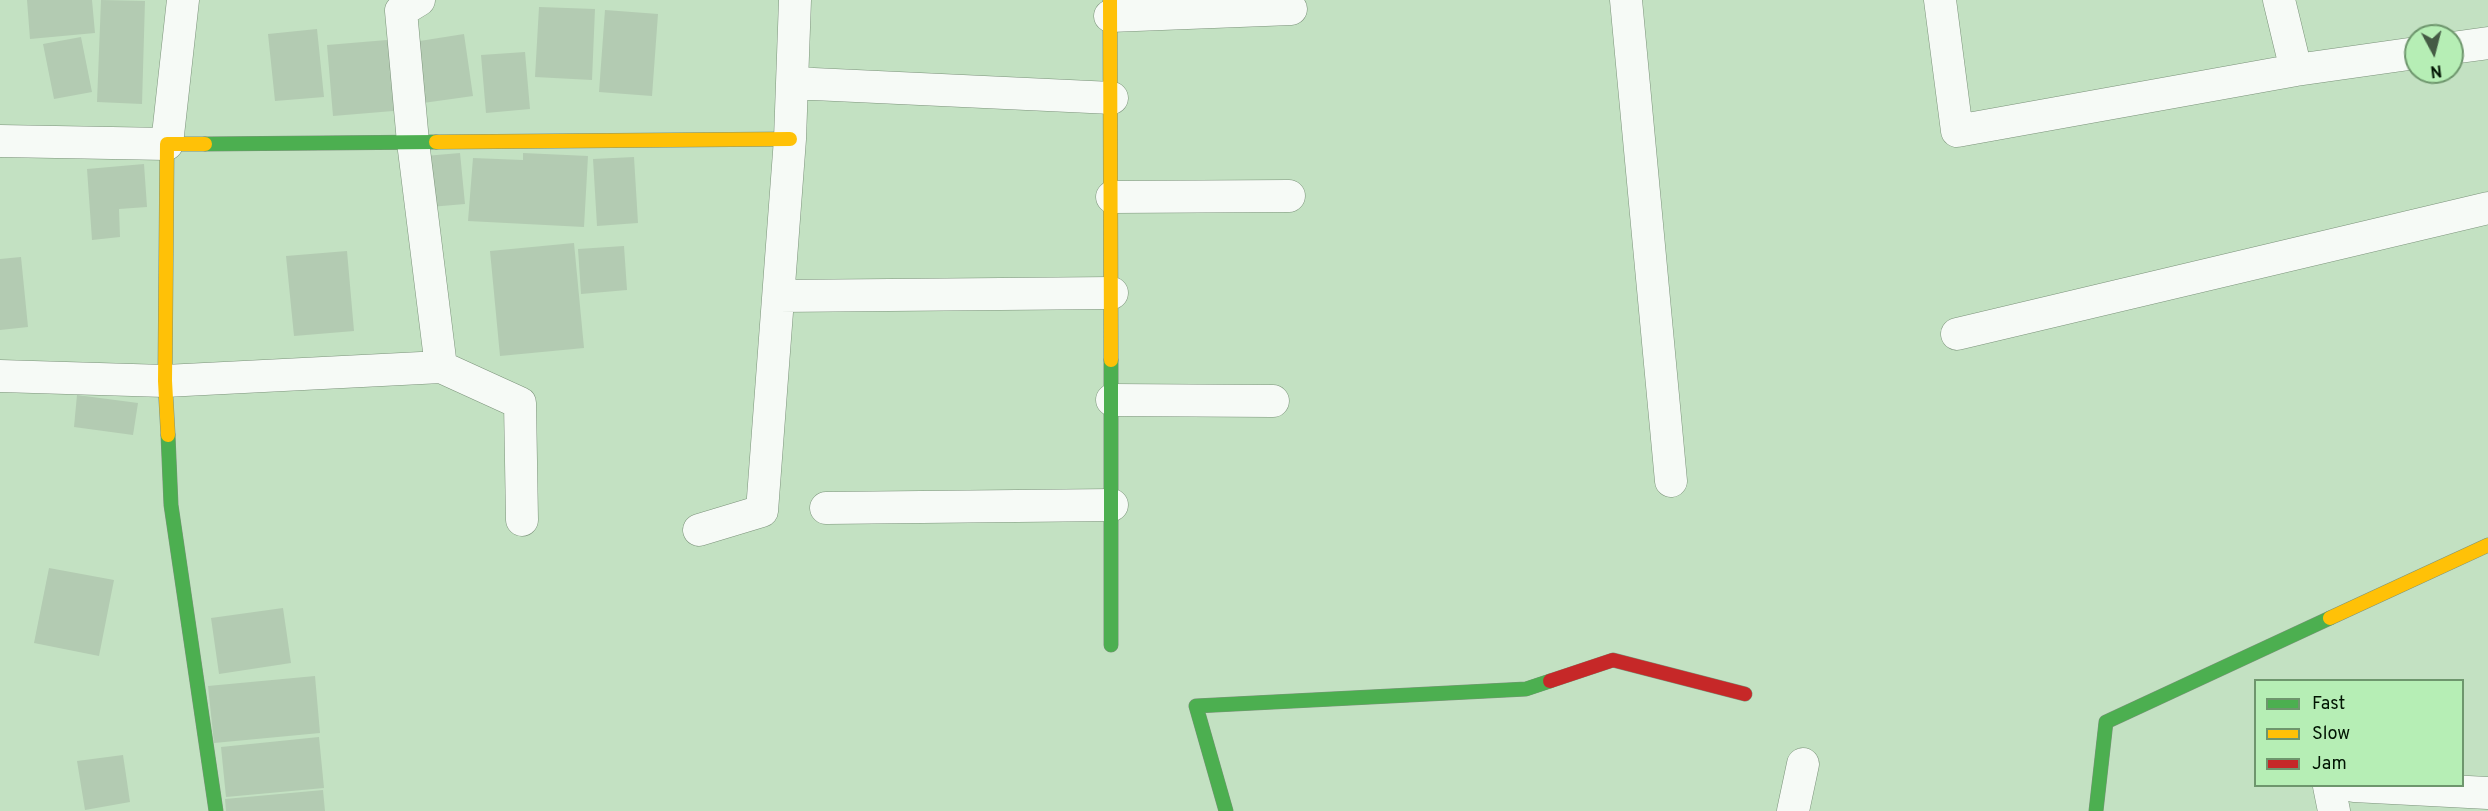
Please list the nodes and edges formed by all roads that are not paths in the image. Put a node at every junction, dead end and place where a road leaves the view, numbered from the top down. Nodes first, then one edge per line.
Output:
1 (183, 0) edge
2 (419, 0) edge
3 (795, 0) edge
4 (1626, 0) edge
5 (1940, 0) edge
6 (2279, 0) edge
7 (1110, 8) edge
8 (1291, 9) dead end
9 (2488, 43) edge
10 (2464, 46) edge
11 (2404, 55) edge
12 (2296, 70) junction
13 (792, 83) junction
14 (1112, 98) junction
15 (790, 139) junction
16 (0, 141) edge
17 (413, 142) junction
18 (167, 144) junction
19 (1289, 196) dead end
20 (1112, 197) junction
21 (2488, 208) edge
22 (1112, 293) junction
23 (778, 296) junction
24 (1957, 334) dead end
25 (441, 367) junction
26 (0, 376) edge
27 (165, 381) junction
28 (1112, 400) junction
29 (1273, 401) dead end
30 (1671, 481) dead end
31 (1112, 505) junction
32 (826, 508) dead end
33 (522, 520) dead end
34 (699, 530) dead end
35 (2488, 545) edge
36 (1112, 645) dead end
37 (1745, 694) dead end
38 (1803, 764) dead end
39 (2329, 787) edge
40 (2371, 787) edge
41 (2488, 794) edge
42 (216, 811) edge
43 (1226, 811) edge
44 (1792, 811) edge
45 (2096, 811) edge
46 (2334, 811) edge

1 - 18 street
2 - 17 street
3 - 13 street
4 - 30 street
5 - 12 street
6 - 12 street
7 - 8 street
7 - 14 street
9 - 10 street
11 - 12 street
13 - 14 street
13 - 15 street
14 - 20 street
15 - 17 street
15 - 23 street
16 - 18 street
17 - 18 street
17 - 25 street
18 - 27 street
19 - 20 street
20 - 22 street
21 - 24 street
22 - 23 street
22 - 28 street
23 - 34 street
25 - 27 street
25 - 33 street
26 - 27 street
27 - 42 street
28 - 29 street
28 - 31 street
31 - 32 street
31 - 36 street
35 - 45 street
37 - 43 street
38 - 44 street
39 - 46 street
40 - 41 street

